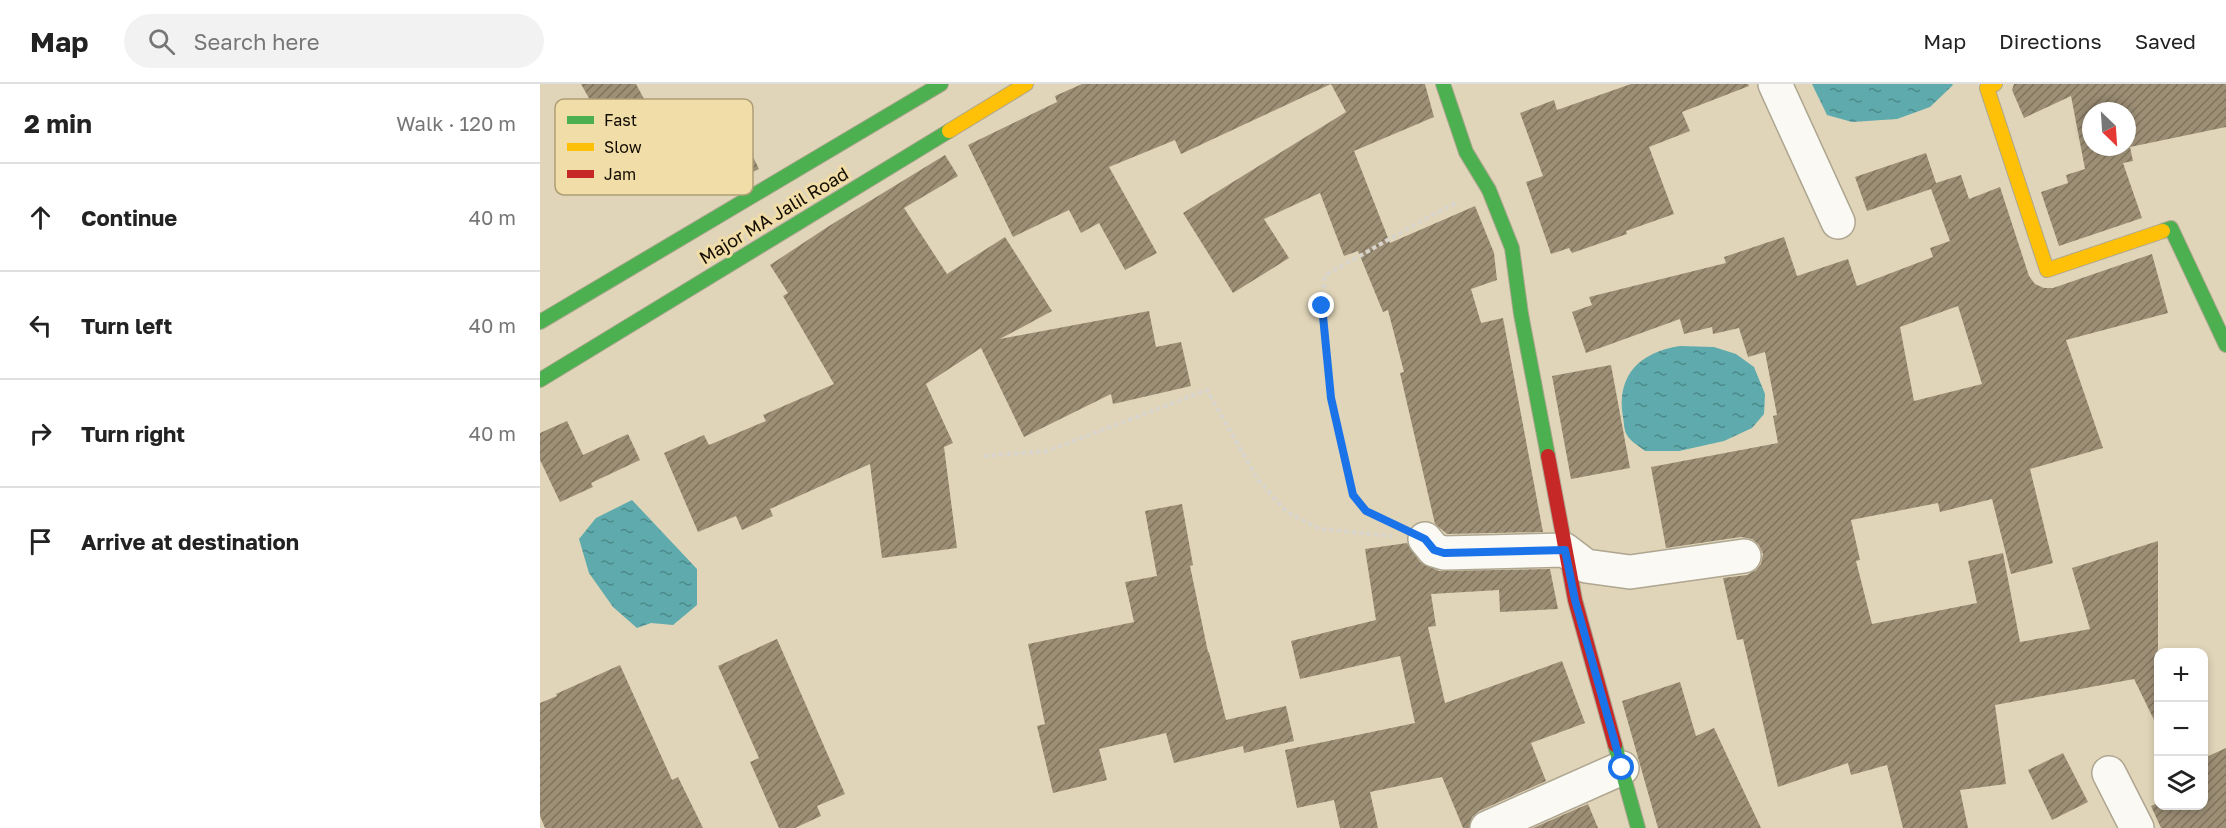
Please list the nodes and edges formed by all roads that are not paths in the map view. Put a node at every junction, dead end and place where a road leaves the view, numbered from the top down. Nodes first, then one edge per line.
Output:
1 (940, 84) edge
2 (1026, 84) edge
3 (1443, 84) edge
4 (1775, 84) edge
5 (1995, 84) edge
6 (1838, 222) dead end
7 (540, 322) edge
8 (2226, 345) edge
9 (540, 380) edge
10 (1425, 539) road end
11 (1565, 550) junction
12 (1744, 556) dead end
13 (1622, 768) junction
14 (2109, 773) dead end
15 (1487, 828) edge
16 (1638, 828) edge
17 (2137, 828) edge

1 - 7 street, Major MA Jalil Road
2 - 9 street, Major MA Jalil Road
3 - 11 street
4 - 6 street
5 - 8 street
10 - 11 street
11 - 12 street
11 - 13 street
13 - 15 street
13 - 16 street
14 - 17 street

